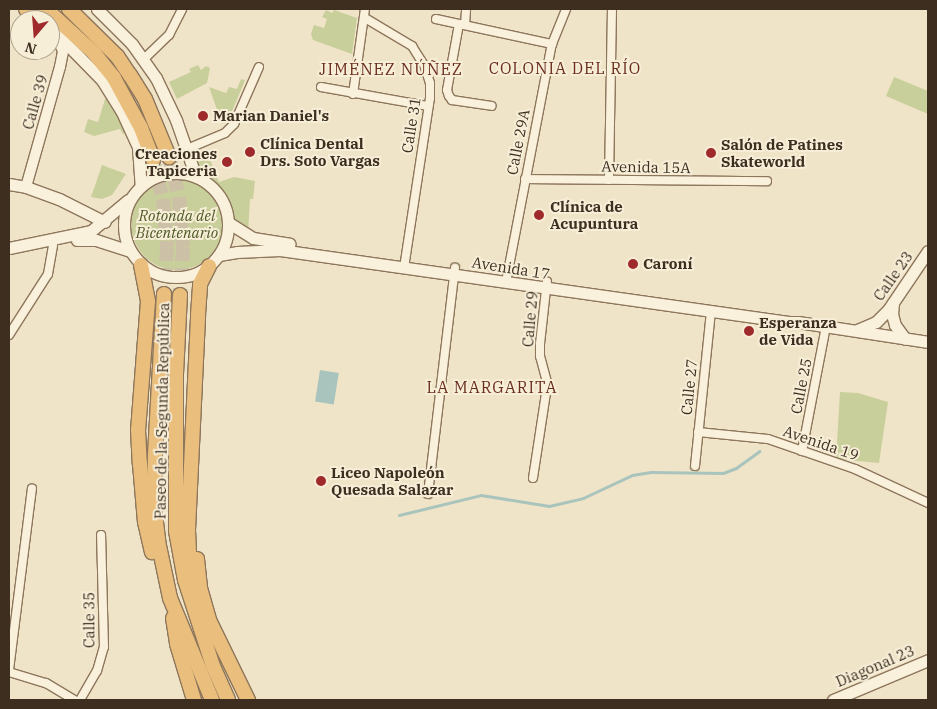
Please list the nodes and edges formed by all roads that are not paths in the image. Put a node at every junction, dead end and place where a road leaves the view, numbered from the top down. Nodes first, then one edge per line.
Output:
1 (46, 9) edge
2 (69, 9) edge
3 (96, 9) edge
4 (182, 9) edge
5 (365, 9) edge
6 (466, 9) edge
7 (566, 9) edge
8 (612, 9) edge
9 (365, 18) junction
10 (436, 19) dead end
11 (462, 25) junction
12 (60, 37) edge
13 (60, 41) edge
14 (552, 44) junction
15 (144, 59) junction
16 (259, 67) dead end
17 (321, 87) dead end
18 (430, 90) junction
19 (448, 92) junction
20 (353, 94) junction
21 (428, 106) junction
22 (492, 106) dead end
23 (187, 149) junction
24 (169, 158) tunnel mouth
25 (153, 160) tunnel mouth
26 (196, 177) junction
27 (524, 179) junction
28 (609, 180) junction
29 (766, 180) dead end
30 (9, 184) edge
31 (142, 186) junction
32 (26, 187) junction
33 (131, 197) junction
34 (105, 222) junction
35 (228, 223) junction
36 (53, 245) junction
37 (9, 248) edge
38 (130, 251) junction
39 (928, 251) edge
40 (9, 254) edge
41 (219, 255) junction
42 (405, 264) junction
43 (142, 265) junction
44 (209, 266) junction
45 (455, 271) junction
46 (506, 279) junction
47 (547, 285) junction
48 (164, 294) tunnel mouth
49 (180, 295) tunnel mouth
50 (893, 302) junction
51 (711, 311) junction
52 (798, 322) junction
53 (826, 326) junction
54 (856, 331) junction
55 (9, 335) edge
56 (906, 339) junction
57 (928, 342) edge
58 (698, 432) junction
59 (802, 451) junction
60 (695, 466) dead end
61 (533, 478) dead end
62 (189, 486) junction
63 (32, 488) dead end
64 (428, 494) dead end
65 (928, 503) edge
66 (101, 535) dead end
67 (165, 581) junction
68 (170, 598) junction
69 (9, 601) edge
70 (18, 602) junction
71 (192, 602) junction
72 (928, 660) edge
73 (9, 671) edge
74 (74, 700) edge
75 (80, 700) edge
76 (194, 700) edge
77 (212, 700) edge
78 (228, 700) edge
79 (248, 700) edge
80 (833, 700) edge

1 - 25 highway
2 - 24 highway
3 - 15 main road
4 - 15 street
5 - 9 street
6 - 11 street
7 - 14 street, Calle 29A
8 - 28 street
9 - 18 street, Calle 31
9 - 20 street
10 - 11 street
11 - 14 street
11 - 19 street
12 - 31 main road
13 - 32 street, Calle 39
14 - 27 street, Calle 29A
15 - 23 main road
16 - 23 street
17 - 20 street
18 - 19 street
18 - 21 street, Calle 31
19 - 22 street
20 - 21 street
21 - 42 street, Calle 31
23 - 26 main road
26 - 31 main road
26 - 35 main road
27 - 28 street, Avenida 15A
27 - 46 street, Calle 29A
28 - 29 street, Avenida 15A
30 - 32 main road
31 - 33 main road
32 - 34 main road
33 - 34 main road
33 - 38 main road
34 - 37 main road
35 - 41 main road
35 - 42 main road, Avenida 17
36 - 38 main road
36 - 40 main road
36 - 55 street
38 - 43 main road
39 - 50 main road, Calle 23
41 - 42 main road, Avenida 17
41 - 44 main road
42 - 45 main road, Avenida 17
43 - 44 main road
43 - 67 highway
44 - 62 highway
45 - 46 main road, Avenida 17
45 - 64 street
46 - 47 main road, Avenida 17
47 - 51 main road, Avenida 17
47 - 52 main road, Avenida 17
47 - 61 street, Calle 29
48 - 67 highway, Paseo de la Segunda República
49 - 71 highway, Paseo de la Segunda República
50 - 54 main road, Calle 23
50 - 56 main road
51 - 52 main road, Avenida 17
51 - 58 street, Calle 27
52 - 53 main road, Avenida 17
53 - 54 main road, Avenida 17
53 - 59 street, Calle 25
54 - 56 main road, Avenida 17
56 - 57 main road, Avenida 17
58 - 59 street, Avenida 19
58 - 60 street, Calle 27
59 - 65 street, Avenida 19
62 - 71 highway
62 - 79 highway
63 - 70 street
66 - 75 street, Calle 35
67 - 68 highway, Paseo de la Segunda República
68 - 76 highway
68 - 77 highway, Paseo de la Segunda República
69 - 70 street
70 - 73 street
71 - 78 highway, Paseo de la Segunda República
72 - 80 main road, Diagonal 23
73 - 74 street

